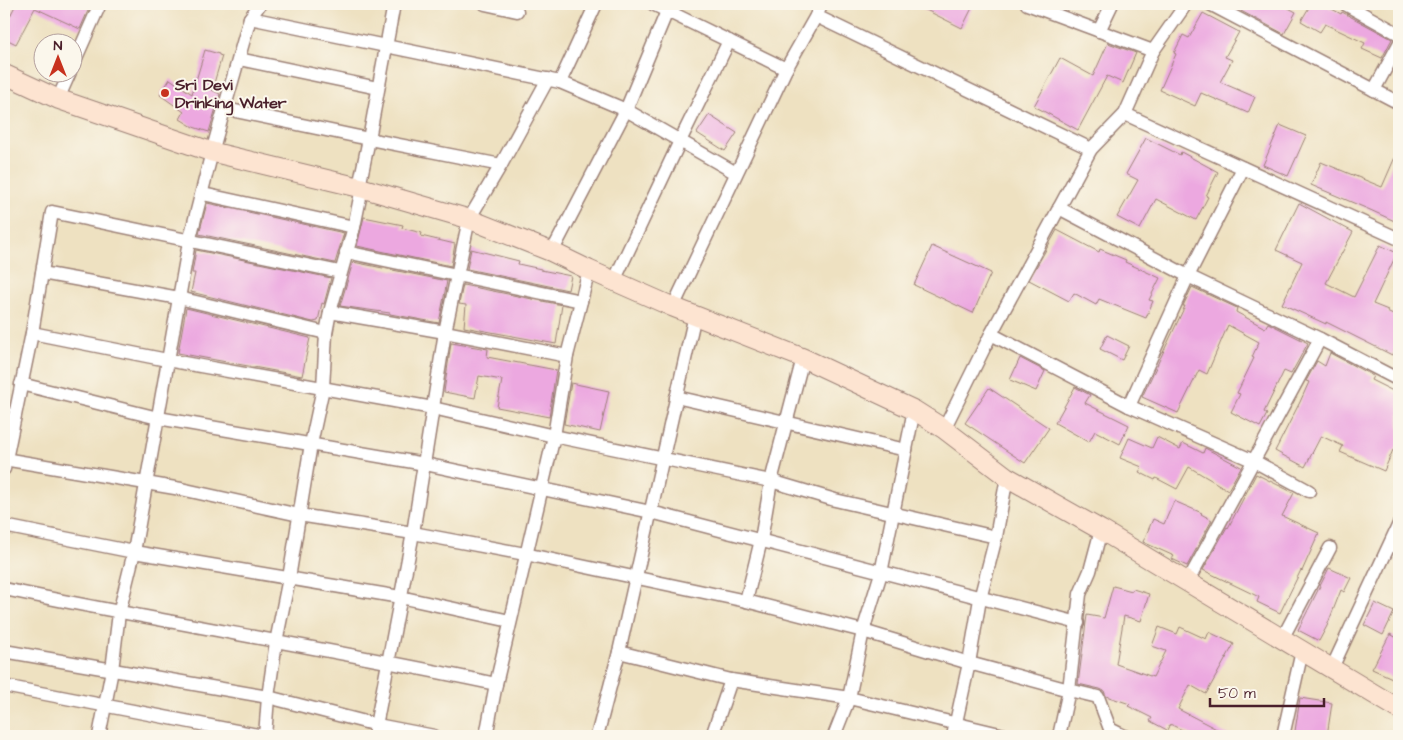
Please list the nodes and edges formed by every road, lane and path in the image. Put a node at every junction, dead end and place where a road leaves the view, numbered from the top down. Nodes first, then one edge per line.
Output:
1 (100, 4) edge
2 (260, 4) edge
3 (394, 4) edge
4 (485, 4) edge
5 (596, 4) edge
6 (653, 4) edge
7 (822, 4) edge
8 (1112, 4) edge
9 (1186, 4) edge
10 (1210, 4) edge
11 (1344, 4) edge
12 (1034, 5) edge
13 (669, 7) edge
14 (1358, 7) edge
15 (517, 11) dead end
16 (816, 16) junction
17 (250, 18) junction
18 (1099, 31) junction
19 (1399, 34) edge
20 (729, 41) junction
21 (82, 44) edge
22 (1399, 44) edge
23 (386, 46) junction
24 (1153, 51) junction
25 (239, 59) junction
26 (786, 69) junction
27 (4, 74) edge
28 (554, 81) junction
29 (66, 82) edge
30 (378, 88) junction
31 (1374, 90) junction
32 (58, 99) junction
33 (1399, 103) edge
34 (226, 109) junction
35 (626, 110) junction
36 (1125, 114) junction
37 (369, 139) junction
38 (680, 141) junction
39 (1091, 150) junction
40 (212, 152) junction
41 (501, 165) junction
42 (1244, 168) junction
43 (736, 173) junction
44 (360, 188) junction
45 (203, 194) junction
46 (1059, 208) junction
47 (469, 219) junction
48 (354, 228) junction
49 (1399, 239) edge
50 (189, 242) junction
51 (346, 252) junction
52 (552, 252) junction
53 (589, 270) junction
54 (340, 272) junction
55 (42, 273) junction
56 (456, 276) junction
57 (1188, 276) junction
58 (614, 281) junction
59 (179, 298) junction
60 (581, 300) junction
61 (673, 307) junction
62 (330, 312) junction
63 (695, 315) junction
64 (445, 332) junction
65 (32, 333) junction
66 (326, 333) junction
67 (991, 334) junction
68 (1320, 339) junction
69 (567, 356) junction
70 (804, 358) junction
71 (167, 360) junction
72 (1399, 380) edge
73 (21, 384) junction
74 (323, 388) junction
75 (676, 397) junction
76 (1129, 406) junction
77 (433, 408) junction
78 (914, 410) junction
79 (158, 418) junction
80 (786, 421) junction
81 (944, 429) junction
82 (554, 436) junction
83 (311, 444) junction
84 (906, 450) junction
85 (662, 458) junction
86 (1254, 461) junction
87 (5, 462) edge
88 (425, 464) junction
89 (1008, 477) junction
90 (771, 482) junction
91 (146, 484) junction
92 (541, 489) junction
93 (1310, 491) dead end
94 (651, 512) junction
95 (893, 512) junction
96 (299, 515) junction
97 (1399, 524) edge
98 (4, 526) edge
99 (1101, 530) junction
100 (413, 533) junction
101 (996, 537) junction
102 (761, 540) junction
103 (1330, 548) dead end
104 (134, 552) junction
105 (525, 554) junction
106 (881, 573) junction
107 (289, 578) junction
108 (635, 578) junction
109 (1187, 583) junction
110 (4, 589) edge
111 (400, 597) junction
112 (980, 599) junction
113 (746, 601) junction
114 (119, 613) junction
115 (510, 622) junction
116 (1078, 624) junction
117 (862, 630) junction
118 (1282, 639) junction
119 (276, 642) junction
120 (4, 651) edge
121 (1302, 651) junction
122 (619, 652) junction
123 (389, 661) junction
124 (969, 663) junction
125 (1332, 668) junction
126 (112, 670) junction
127 (731, 680) junction
128 (496, 684) junction
129 (4, 686) edge
130 (1069, 690) junction
131 (268, 696) junction
132 (849, 698) junction
133 (104, 705) junction
134 (1399, 709) edge
135 (954, 730) edge
136 (376, 731) edge
137 (99, 736) edge
138 (264, 736) edge
139 (434, 736) edge
140 (486, 736) edge
141 (597, 736) edge
142 (712, 736) edge
143 (834, 736) edge
144 (1008, 736) edge
145 (1059, 736) edge
146 (1124, 736) edge
147 (1283, 736) edge

1 - 21 street
2 - 17 street
3 - 23 street
4 - 15 street
5 - 28 street
6 - 13 street
7 - 16 street
8 - 18 street
9 - 24 street
10 - 31 street
11 - 14 street
12 - 18 street
13 - 20 street
13 - 35 street
14 - 19 street
16 - 26 street
16 - 39 street
17 - 23 street
17 - 25 street
18 - 24 street
20 - 26 street
20 - 38 street
22 - 31 street
23 - 28 street
23 - 30 street
24 - 36 street
25 - 30 street
25 - 34 street
26 - 43 street
27 - 32 main road
28 - 35 street
28 - 41 street
29 - 32 street
30 - 37 street
31 - 33 street
32 - 40 main road
34 - 37 street
34 - 40 street
35 - 38 street
35 - 52 street
36 - 39 street
36 - 42 street
37 - 41 street
37 - 44 street
38 - 43 street
38 - 58 street
39 - 46 street
40 - 44 main road
40 - 45 street
41 - 47 street
42 - 49 street
42 - 57 street
43 - 61 street
44 - 47 main road
44 - 48 street
45 - 48 street
45 - 50 street
46 - 57 street
46 - 67 street
47 - 52 main road
47 - 56 street
48 - 51 street
50 - 54 street
50 - 55 street
50 - 59 street
51 - 54 street
51 - 56 street
52 - 53 main road
53 - 58 main road
53 - 60 street
54 - 62 street
55 - 59 street
55 - 65 street
56 - 60 street
56 - 64 street
57 - 68 street
57 - 76 street
58 - 61 main road
59 - 66 street
59 - 71 street
60 - 69 street
61 - 63 main road
62 - 64 street
62 - 66 street
63 - 70 main road
63 - 75 street
64 - 69 street
64 - 77 street
65 - 71 street
65 - 73 street
66 - 74 street
67 - 76 street
67 - 81 street
68 - 72 street
68 - 86 street
69 - 82 street
70 - 78 main road
70 - 80 street
71 - 74 street
71 - 79 street
73 - 79 street
73 - 87 street
74 - 77 street
74 - 83 street
75 - 80 street
75 - 85 street
76 - 86 street
77 - 82 street
77 - 88 street
78 - 81 main road
78 - 84 street
79 - 83 street
79 - 91 street
80 - 84 street
80 - 90 street
81 - 89 main road
82 - 85 street
82 - 92 street
83 - 88 street
83 - 96 street
84 - 95 street
85 - 90 street
85 - 94 street
86 - 93 street
86 - 109 street
87 - 91 street
88 - 92 street
88 - 100 street
89 - 99 main road
89 - 101 street
90 - 95 street
90 - 102 street
91 - 96 street
91 - 104 street
92 - 94 street
92 - 105 street
94 - 102 street
94 - 108 street
95 - 101 street
95 - 106 street
96 - 100 street
96 - 107 street
97 - 125 street
98 - 104 street
99 - 109 main road
99 - 116 street
100 - 105 street
100 - 111 street
101 - 112 street
102 - 106 street
102 - 113 street
103 - 118 street
104 - 107 street
104 - 114 street
105 - 108 street
105 - 115 street
106 - 112 street
106 - 117 street
107 - 111 street
107 - 119 street
108 - 113 street
108 - 122 street
109 - 118 main road
110 - 114 street
111 - 115 street
111 - 123 street
112 - 116 street
112 - 124 street
113 - 117 street
114 - 119 street
114 - 126 street
115 - 128 street
116 - 130 street
117 - 124 street
117 - 132 street
118 - 121 main road
119 - 123 street
119 - 131 street
120 - 126 street
121 - 125 main road
121 - 147 street
122 - 127 street
122 - 141 street
123 - 128 street
123 - 136 street
124 - 130 street
124 - 135 street
125 - 134 main road
126 - 131 street
126 - 133 street
127 - 132 street
127 - 142 street
128 - 140 street
129 - 133 street
130 - 145 street
130 - 146 street
131 - 136 street
131 - 138 street
132 - 135 street
132 - 143 street
133 - 137 street
133 - 138 street
135 - 144 street
136 - 139 street

